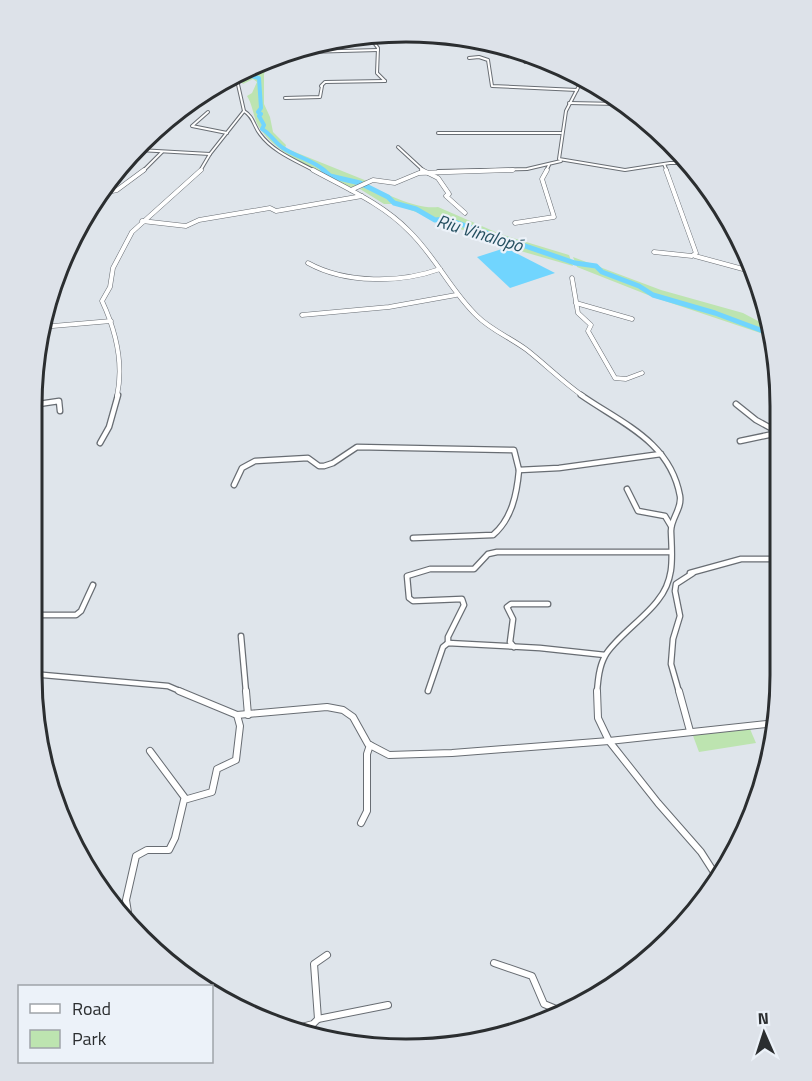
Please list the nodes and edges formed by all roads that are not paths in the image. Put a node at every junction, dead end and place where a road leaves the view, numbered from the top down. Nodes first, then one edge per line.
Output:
1 (374, 44) edge
2 (378, 50) junction
3 (323, 52) edge
4 (469, 58) dead end
5 (238, 84) edge
6 (579, 86) edge
7 (577, 90) junction
8 (285, 98) dead end
9 (569, 103) junction
10 (609, 104) edge
11 (244, 111) junction
12 (208, 112) dead end
13 (227, 133) junction
14 (561, 133) junction
15 (438, 134) dead end
16 (398, 147) dead end
17 (149, 149) edge
18 (162, 152) junction
19 (210, 154) junction
20 (561, 161) junction
21 (677, 163) edge
22 (664, 164) junction
23 (549, 165) junction
24 (428, 172) junction
25 (351, 190) junction
26 (111, 193) edge
27 (362, 196) junction
28 (465, 213) dead end
29 (142, 221) junction
30 (515, 223) dead end
31 (654, 252) dead end
32 (695, 256) junction
33 (308, 263) dead end
34 (440, 269) junction
35 (743, 269) edge
36 (572, 278) dead end
37 (456, 295) junction
38 (576, 303) junction
39 (302, 315) dead end
40 (632, 319) dead end
41 (111, 321) junction
42 (51, 326) edge
43 (642, 373) dead end
44 (42, 404) edge
45 (736, 404) dead end
46 (60, 411) dead end
47 (770, 428) edge
48 (770, 435) edge
49 (740, 441) dead end
50 (100, 443) dead end
51 (661, 454) junction
52 (519, 470) junction
53 (234, 485) dead end
54 (627, 489) dead end
55 (671, 526) junction
56 (413, 538) dead end
57 (671, 552) junction
58 (770, 559) edge
59 (693, 573) junction
60 (671, 577) junction
61 (93, 585) dead end
62 (548, 604) dead end
63 (42, 615) edge
64 (241, 636) dead end
65 (448, 643) junction
66 (514, 647) junction
67 (605, 655) junction
68 (42, 675) edge
69 (428, 691) dead end
70 (237, 715) junction
71 (248, 715) junction
72 (767, 724) edge
73 (690, 731) junction
74 (609, 741) junction
75 (370, 745) junction
76 (150, 751) dead end
77 (380, 751) junction
78 (368, 753) junction
79 (185, 798) junction
80 (361, 823) dead end
81 (713, 871) edge
82 (128, 910) edge
83 (327, 955) dead end
84 (494, 963) dead end
85 (388, 1005) dead end
86 (551, 1008) edge
87 (318, 1019) junction
88 (307, 1026) edge

1 - 2 street
2 - 3 street
2 - 8 street
4 - 7 street
5 - 11 street
6 - 7 street
7 - 9 street
9 - 10 street
9 - 14 street
11 - 13 street
11 - 25 street
12 - 13 street
13 - 19 street
14 - 15 street
14 - 20 street
16 - 24 street
17 - 18 street
18 - 19 street
18 - 26 street
19 - 29 street
20 - 22 street
20 - 23 street
21 - 22 street
22 - 32 street
23 - 24 street
23 - 30 street
24 - 25 street
24 - 28 street
25 - 27 street
27 - 29 street
27 - 34 street
29 - 41 street
31 - 32 street
32 - 35 street
33 - 34 street
34 - 37 street
36 - 38 street
37 - 39 street
37 - 51 street
38 - 40 street
38 - 43 street
41 - 42 street
41 - 50 street
44 - 46 street
45 - 47 street
48 - 49 street
51 - 52 street
51 - 55 street
52 - 53 street
52 - 56 street
54 - 55 street
55 - 57 street
57 - 60 street
57 - 65 street
58 - 59 street
59 - 60 street
59 - 73 street
60 - 67 street
61 - 63 street
62 - 66 street
64 - 71 street
65 - 66 street
65 - 69 street
66 - 67 street
67 - 74 street
68 - 70 street
70 - 71 street
70 - 79 street
71 - 75 street
72 - 73 street
73 - 74 street
74 - 77 street
74 - 81 street
75 - 77 street
75 - 78 street
76 - 79 street
77 - 78 street
78 - 80 street
79 - 82 street
83 - 87 street
84 - 86 street
85 - 87 street
87 - 88 street

